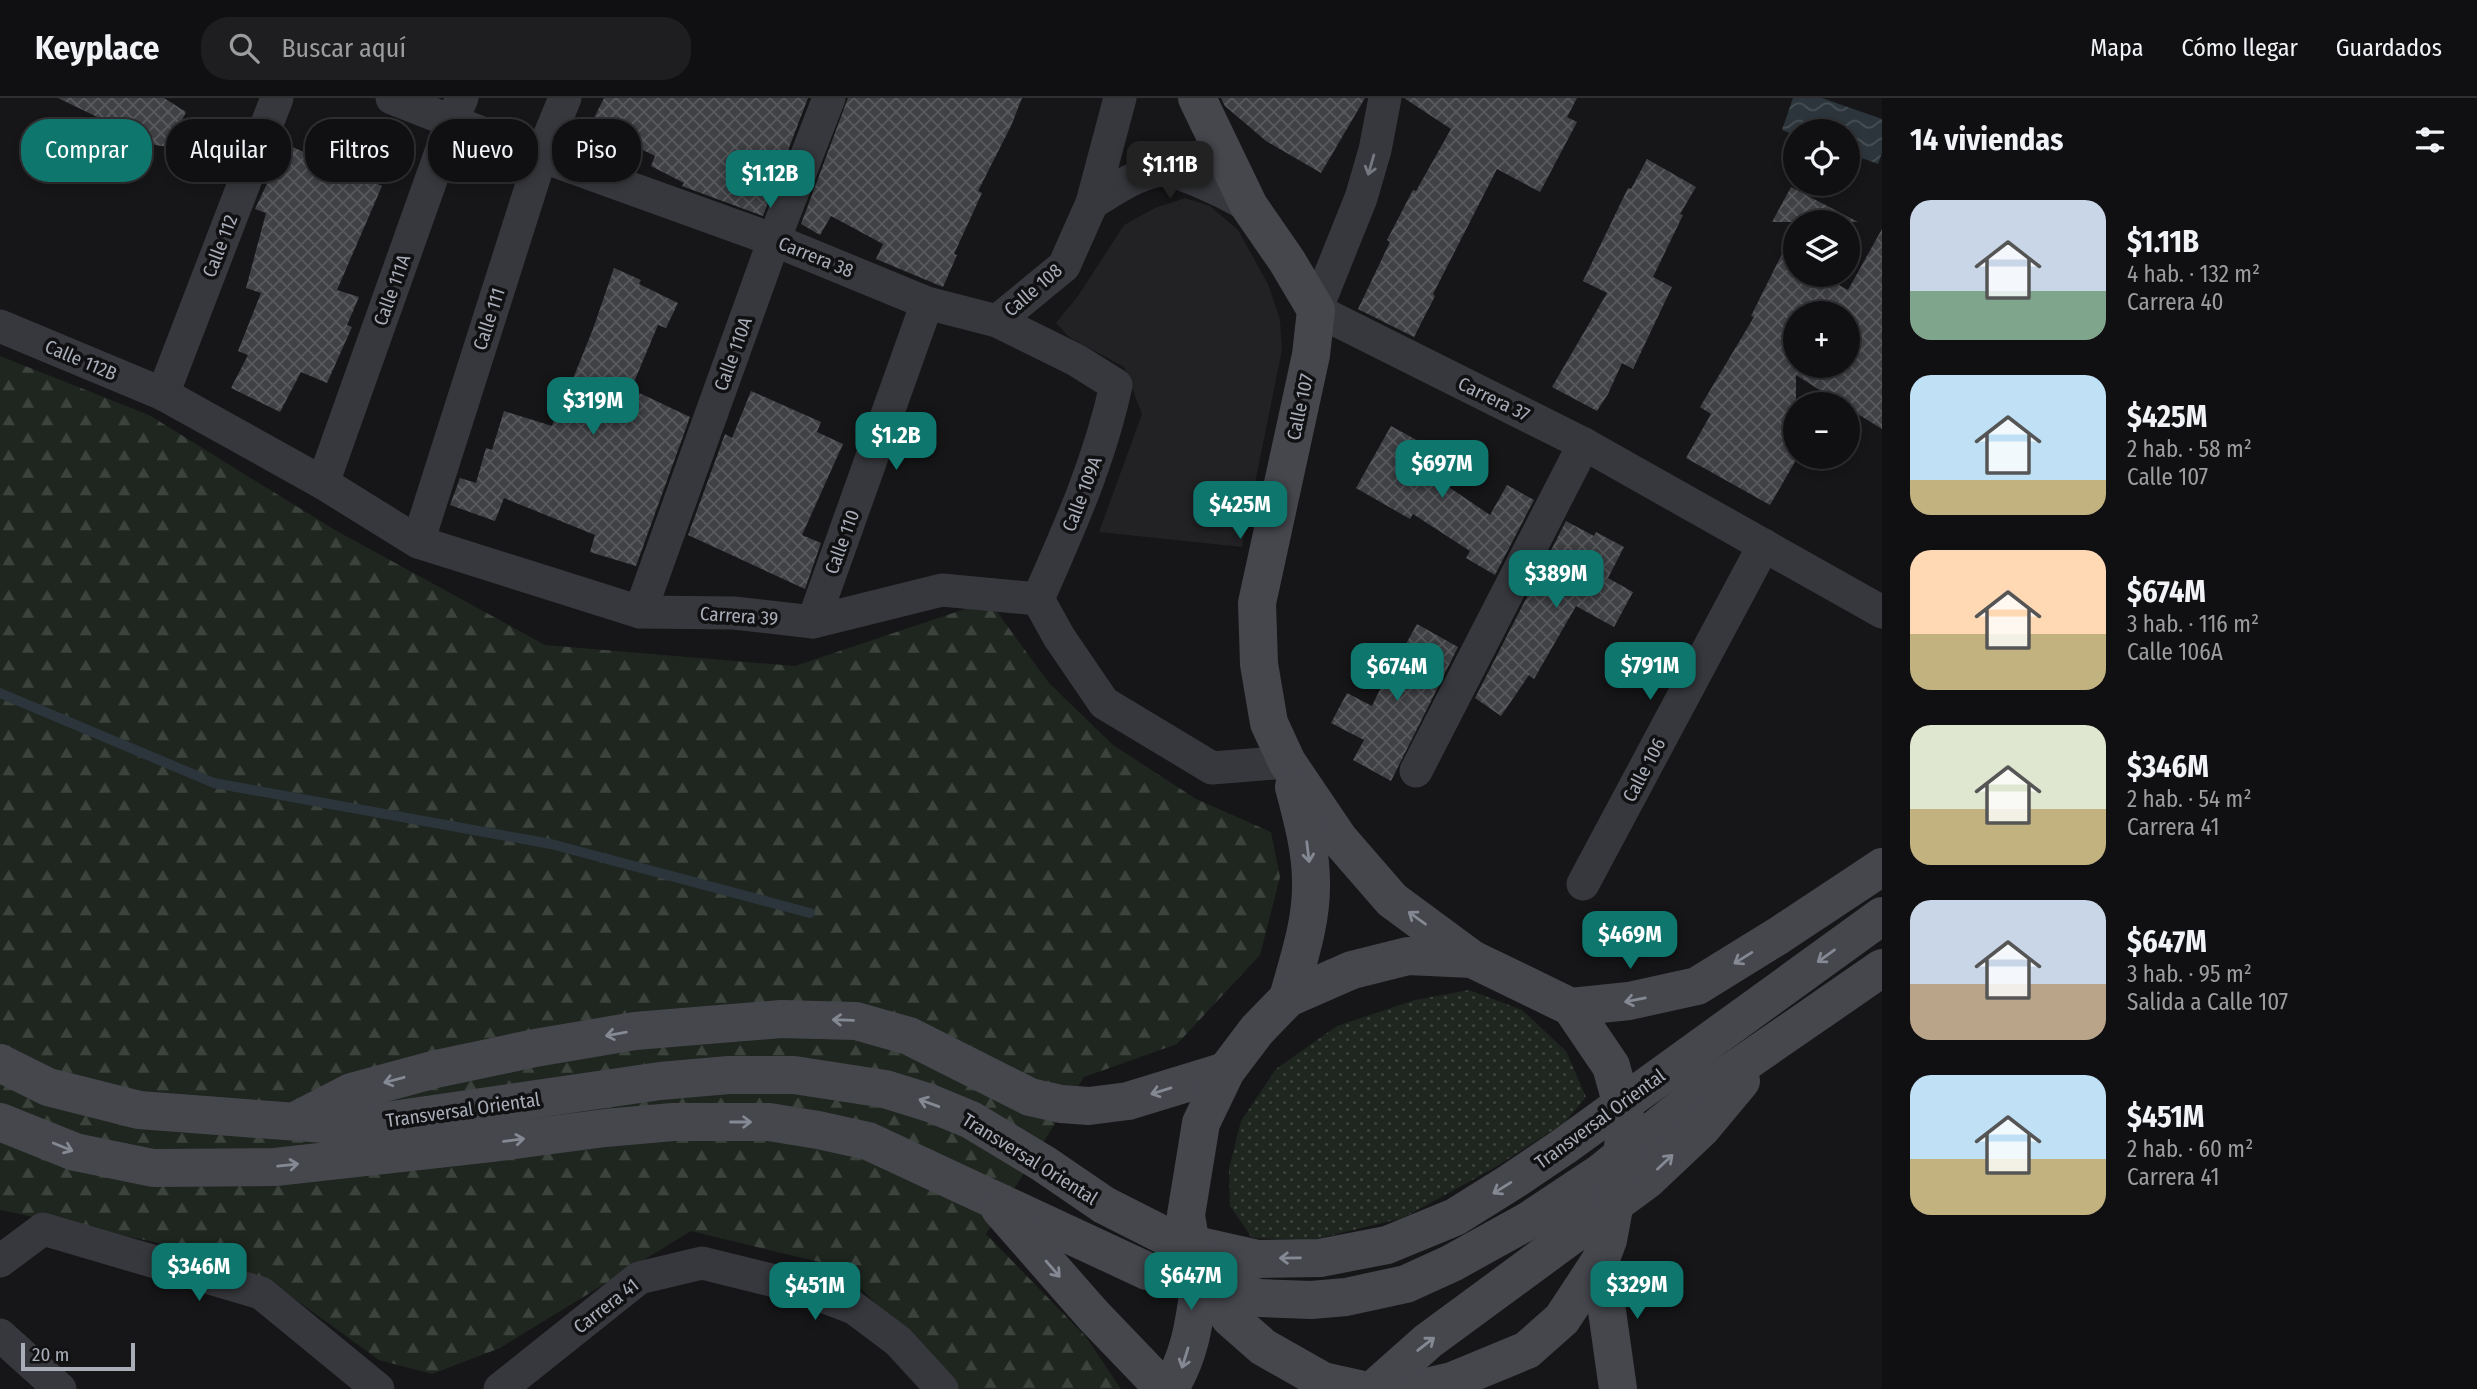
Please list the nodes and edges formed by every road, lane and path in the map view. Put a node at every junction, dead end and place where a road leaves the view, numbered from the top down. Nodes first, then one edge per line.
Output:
1 (277, 98) edge
2 (392, 98) edge
3 (565, 98) edge
4 (829, 98) edge
5 (1120, 98) edge
6 (1196, 98) edge
7 (1385, 98) edge
8 (457, 109) edge
9 (541, 156) junction
10 (1092, 203) junction
11 (1249, 206) junction
12 (774, 240) junction
13 (927, 303) junction
14 (1316, 310) junction
15 (997, 321) junction
16 (0, 326) edge
17 (1116, 385) joint
18 (163, 394) junction
19 (1584, 444) junction
20 (323, 483) junction
21 (418, 542) junction
22 (1764, 545) junction
23 (1038, 599) junction
24 (640, 612) junction
25 (1882, 612) edge
26 (813, 622) junction
27 (1287, 762) junction
28 (1416, 771) dead end
29 (1882, 867) edge
30 (1583, 884) dead end
31 (1882, 916) edge
32 (1472, 959) junction
33 (1882, 968) edge
34 (1288, 998) junction
35 (1571, 1007) junction
36 (1773, 1043) junction
37 (0, 1063) edge
38 (1226, 1070) junction
39 (295, 1121) junction
40 (0, 1122) edge
41 (992, 1199) junction
42 (0, 1261) edge
43 (1600, 1261) junction
44 (1201, 1274) junction
45 (0, 1335) edge
46 (1326, 1386) edge
47 (1451, 1386) edge
48 (60, 1389) edge
49 (379, 1389) edge
50 (500, 1389) edge
51 (942, 1389) edge
52 (1166, 1389) edge
53 (1374, 1389) edge
54 (1618, 1389) edge

1 - 18 street, Calle 112
2 - 8 street, Carrera 38
3 - 9 street, Calle 111
4 - 12 street, Calle 110A
5 - 10 street, Calle 108
6 - 11 main road
7 -> 14 street, Calle 107
8 - 9 street, Carrera 38
8 - 20 street, Calle 111A
9 - 12 street, Carrera 38
9 - 21 street, Calle 111
10 - 11 street
10 - 15 street, Calle 108
11 - 14 main road
12 - 13 street, Carrera 38
12 - 24 street, Calle 110A
13 - 15 street, Carrera 38
13 - 26 street, Calle 110
14 - 19 street, Carrera 37
14 - 27 main road, Calle 107
15 - 17 street, Carrera 38
16 - 18 street, Calle 112B
17 - 23 street, Calle 109A
18 - 20 street, Carrera 39
19 - 22 street, Carrera 37
19 - 28 street
20 - 21 street, Carrera 39
21 - 24 street, Carrera 39
22 - 25 street, Carrera 37
22 - 30 street, Calle 106
23 - 26 street, Carrera 39
23 - 27 street
24 - 26 street, Carrera 39
32 -> 27 main road, Calle 107
27 -> 34 main road, Calle 107
29 -> 35 main road
31 -> 39 main road, Transversal Oriental
32 - 34 main road, bridge
32 - 35 main road, bridge
33 - 36 main road, Transversal Oriental
34 - 38 main road, bridge
35 - 43 main road, bridge
36 - 41 main road, Transversal Oriental
53 -> 36 main road
37 - 39 main road, Transversal Oriental
38 -> 39 main road
38 - 44 main road, bridge
40 -> 41 main road, Transversal Oriental
41 -> 52 main road
42 - 49 street
43 - 47 main road, bridge
43 - 54 main road
44 - 46 main road, bridge
44 -> 52 main road, bridge
45 - 48 street
50 - 51 street, Carrera 41

